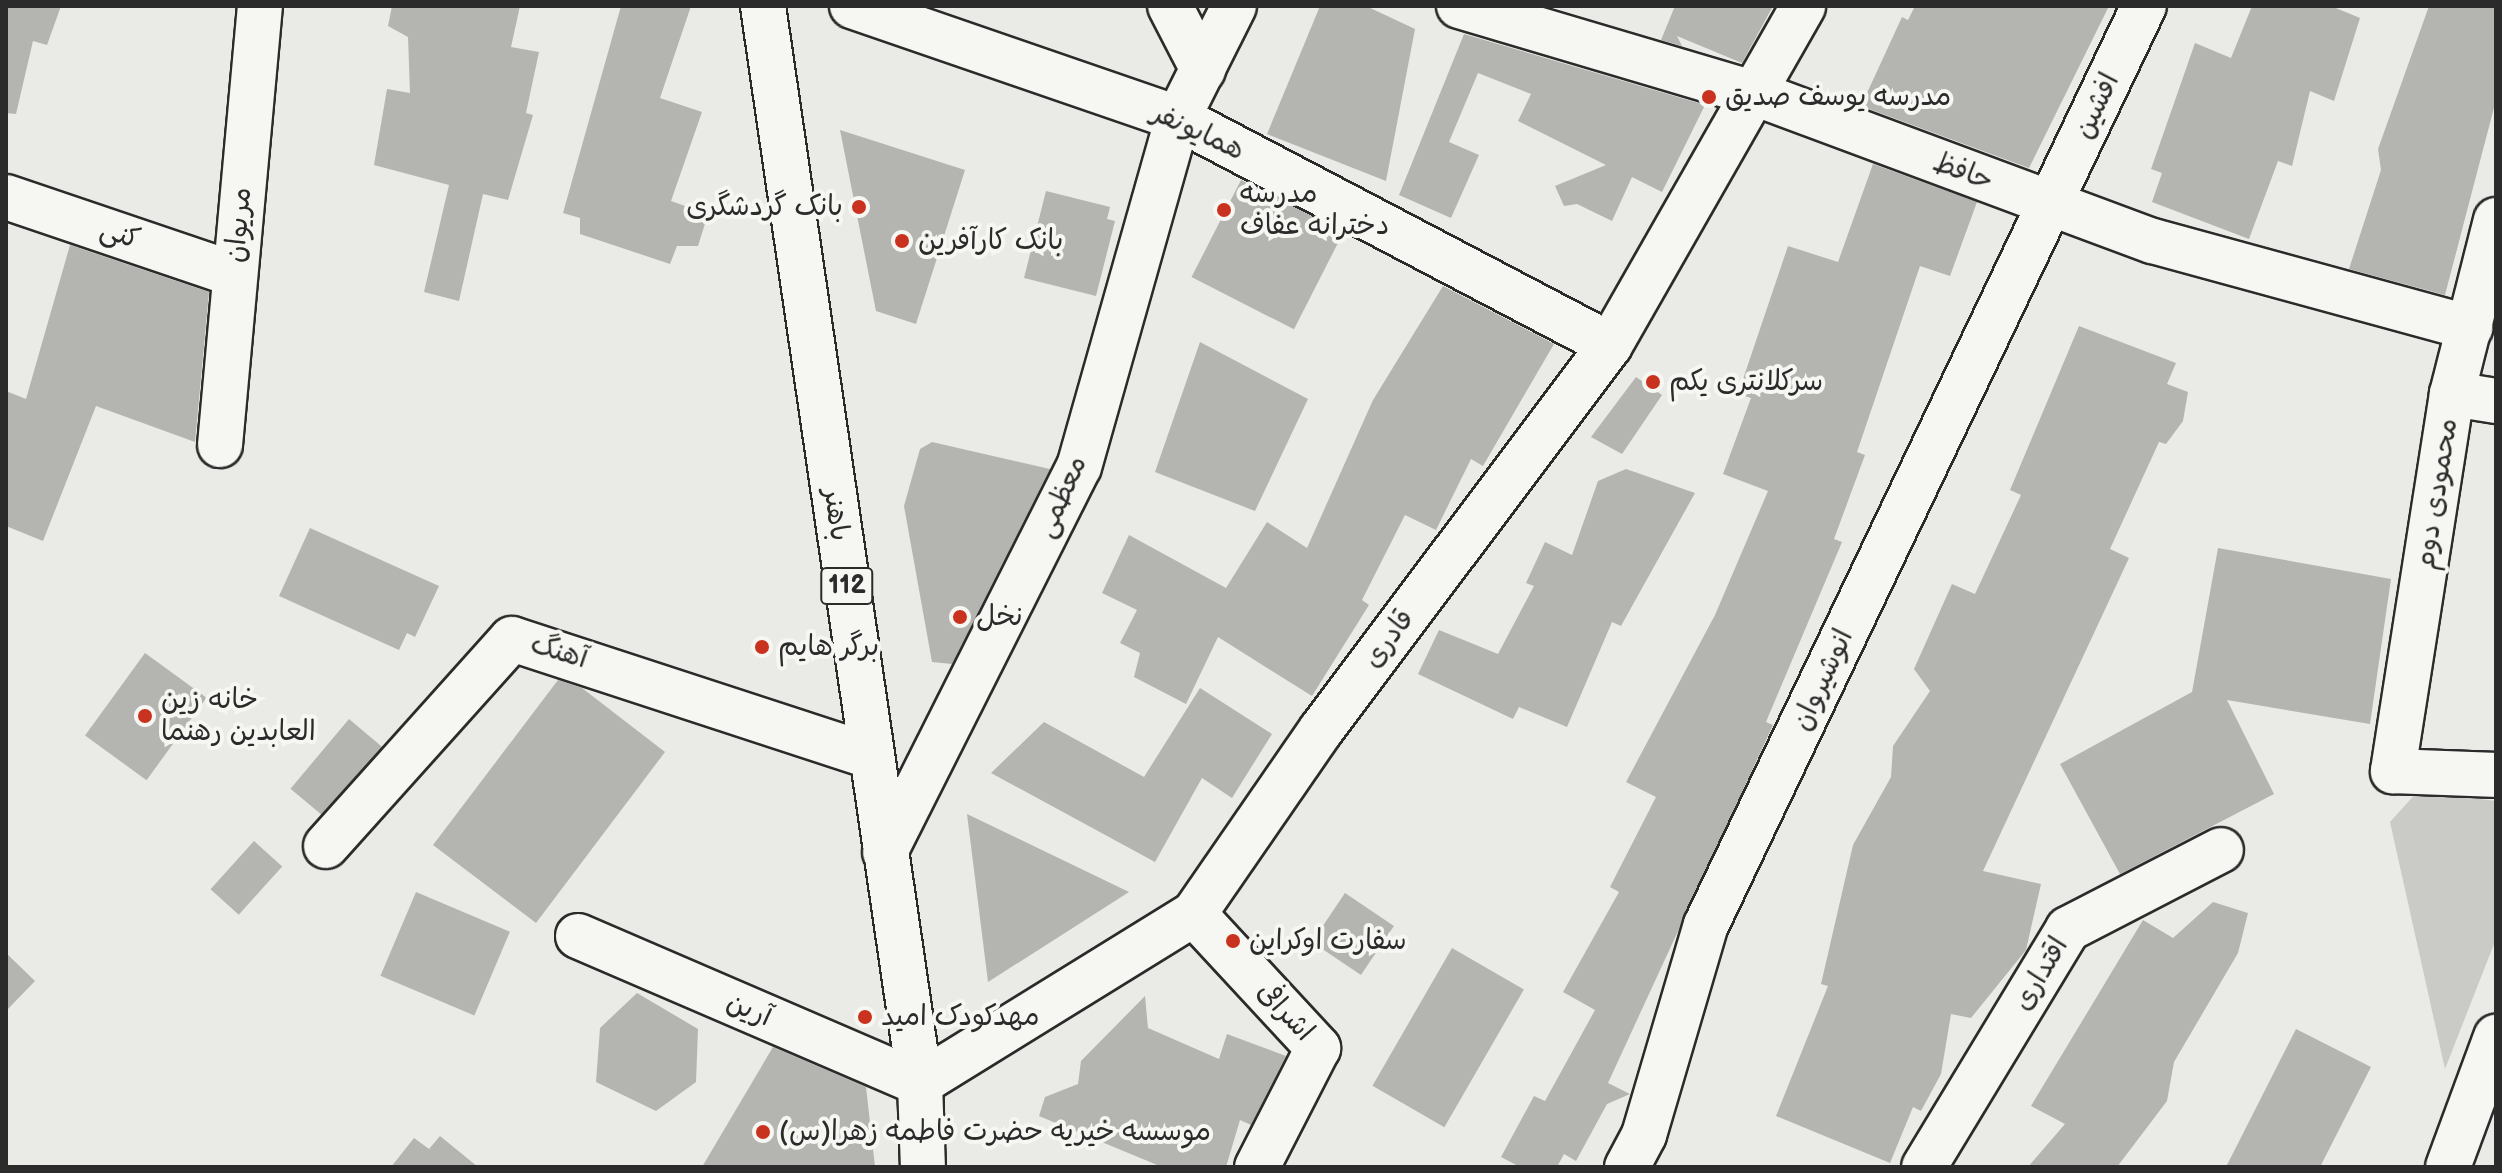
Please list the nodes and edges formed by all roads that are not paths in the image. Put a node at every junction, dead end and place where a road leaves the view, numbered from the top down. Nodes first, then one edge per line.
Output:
1 (260, 6) edge
2 (763, 6) edge
3 (852, 6) edge
4 (1170, 6) edge
5 (1234, 6) edge
6 (1459, 6) edge
7 (1803, 6) edge
8 (2144, 6) edge
9 (1203, 70) junction
10 (1757, 94) junction
11 (1178, 118) junction
12 (6, 197) edge
13 (2049, 206) junction
14 (2496, 220) edge
15 (234, 274) junction
16 (2470, 328) junction
17 (1610, 345) junction
18 (2452, 394) junction
19 (2496, 401) edge
20 (220, 445) dead end
21 (871, 756) junction
22 (2496, 775) edge
23 (326, 846) dead end
24 (2221, 850) dead end
25 (885, 852) junction
26 (1194, 914) junction
27 (578, 936) dead end
28 (2496, 1037) edge
29 (920, 1083) junction
30 (923, 1167) edge
31 (1257, 1167) edge
32 (1627, 1167) edge
33 (1924, 1167) edge
34 (2448, 1167) edge

1 - 15 street, مریوان
2 - 21 street, باهنر / 112
3 - 11 street, همایونفر
4 - 9 street
5 - 9 street, معظمی
6 - 10 street, حافظ
7 - 10 street, قادری
8 - 13 street, افشین
9 - 11 street, معظمی
10 - 13 street, حافظ
10 - 17 street, قادری
11 - 17 street, همایونفر
11 - 25 street, معظمی
12 - 15 street, کنی
13 - 16 street, حافظ
13 - 32 street, انوشیروان
14 - 16 street, محمودی دوم
15 - 20 street, مریوان
16 - 18 street, محمودی دوم
17 - 26 street, قادری
18 - 19 street
18 - 22 street, محمودی دوم
21 - 23 street, آهنگ
21 - 25 street, باهنر / 112
24 - 33 street, اقتداری
25 - 29 street, باهنر / 112
26 - 29 street, قادری
26 - 31 street, اشرافی
27 - 29 street, آرین
28 - 34 street
29 - 30 street, باهنر / 112

